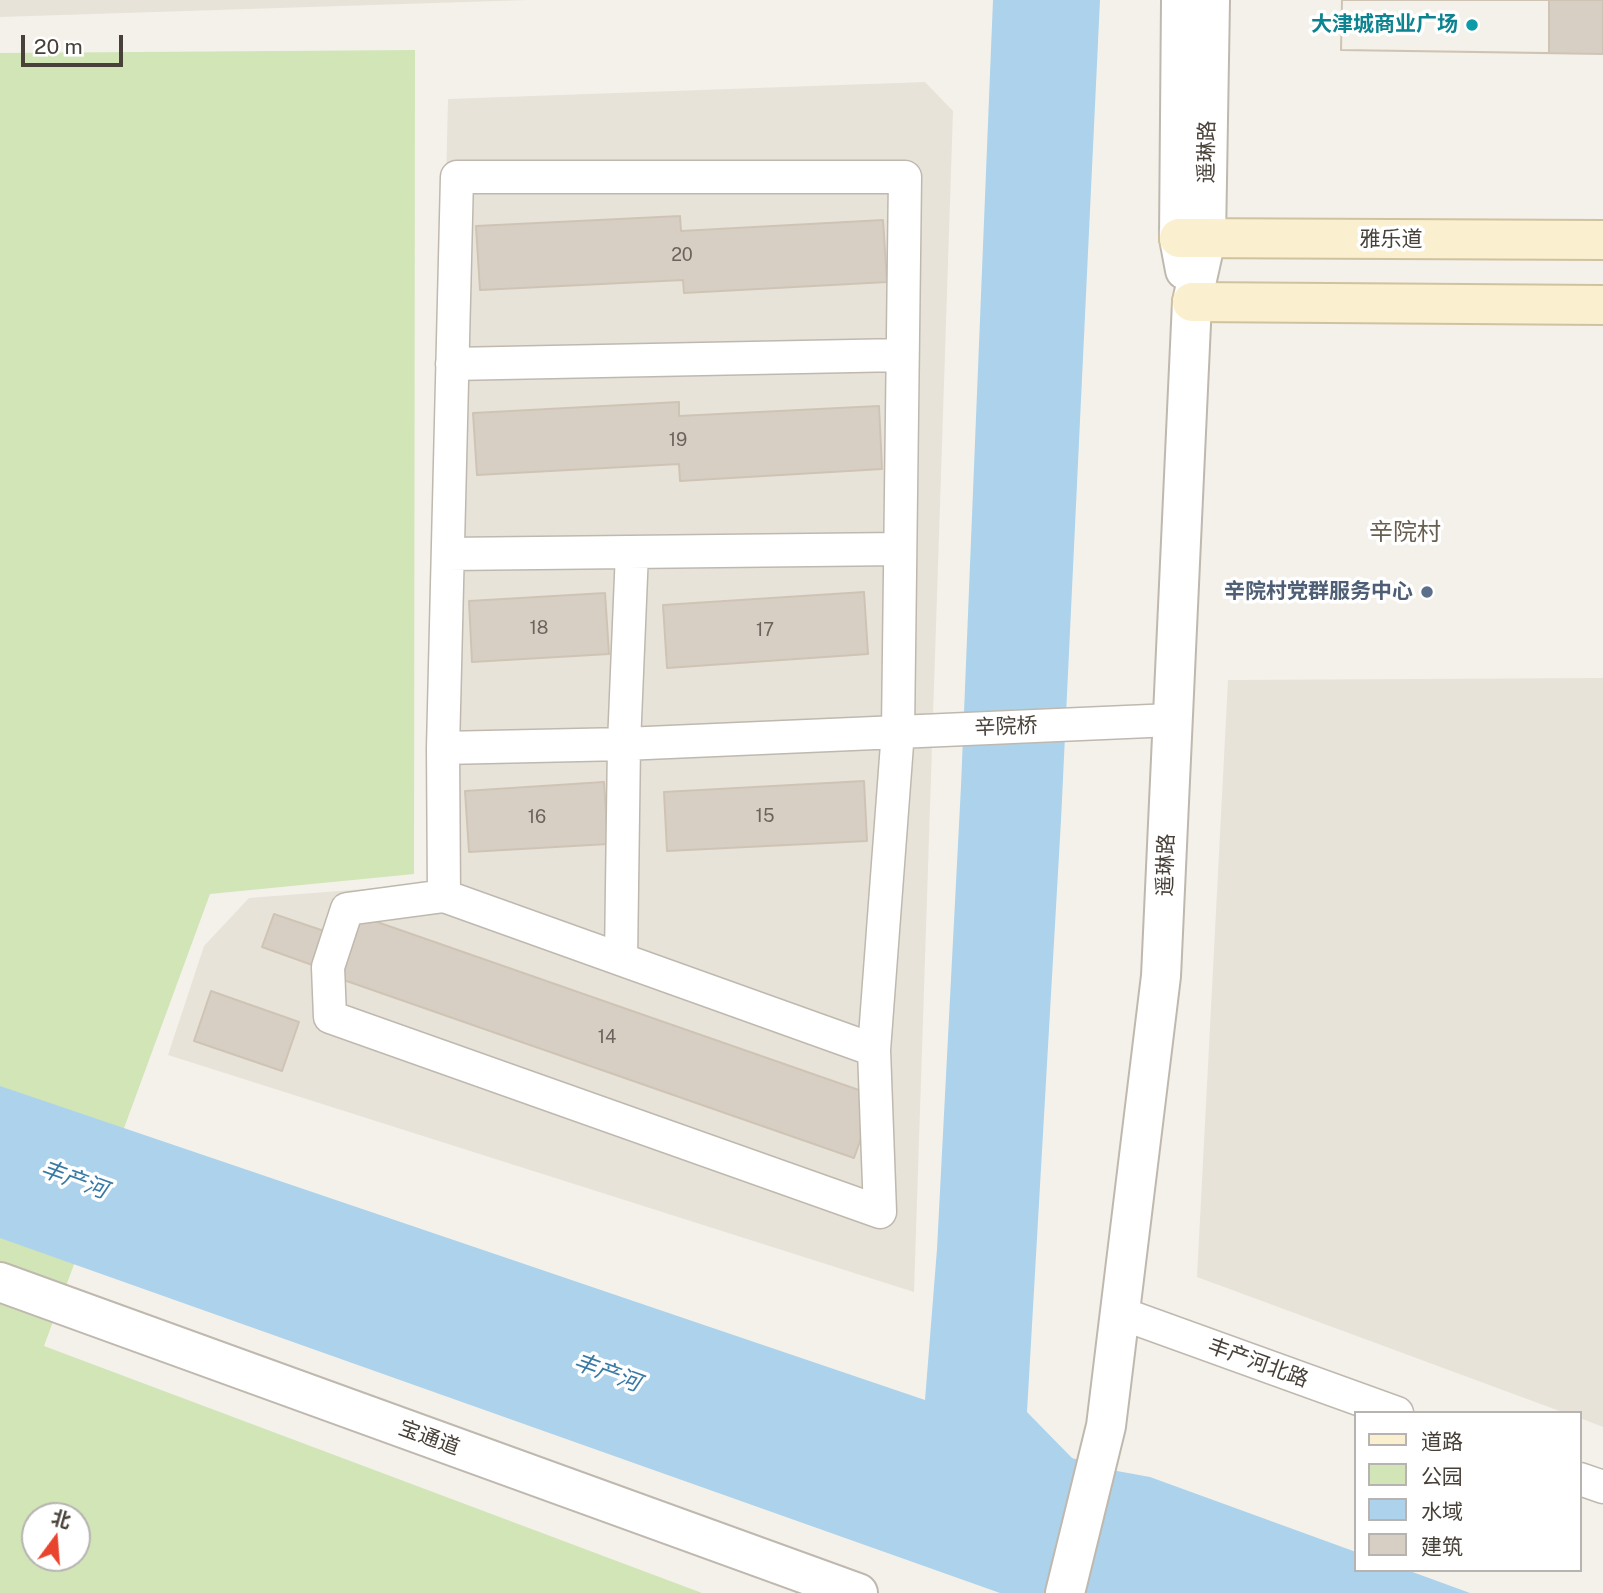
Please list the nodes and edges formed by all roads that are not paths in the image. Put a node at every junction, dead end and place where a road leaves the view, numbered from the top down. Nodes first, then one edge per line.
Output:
1 (1181, 0) edge
2 (1210, 0) edge
3 (1192, 238) junction
4 (1603, 240) edge
5 (1192, 302) junction
6 (1603, 305) edge
7 (902, 355) junction
8 (452, 364) junction
9 (900, 549) junction
10 (632, 552) junction
11 (448, 554) junction
12 (1172, 720) junction
13 (898, 731) junction
14 (624, 744) junction
15 (443, 748) junction
16 (444, 896) junction
17 (621, 959) junction
18 (874, 1049) junction
19 (0, 1282) edge
20 (1120, 1313) junction
21 (1390, 1411) edge
22 (1582, 1480) edge
23 (1603, 1487) edge
24 (858, 1593) edge
25 (1065, 1593) edge

1 - 3 street, 遥琳路
2 - 3 street, 遥琳路
3 - 4 main road, 雅乐道
3 - 5 street, 遥琳路
5 - 6 main road
5 - 12 street, 遥琳路
7 - 8 street
7 - 8 street
7 - 9 street
8 - 11 street
9 - 10 street
9 - 13 street
10 - 11 street
10 - 14 street
11 - 15 street
12 - 13 street, 辛院桥
12 - 20 street, 遥琳路
13 - 14 street, 辛院桥
13 - 18 street
14 - 15 street, 辛院桥
14 - 17 street
15 - 16 street
16 - 17 street
16 - 18 street
17 - 18 street
19 - 24 street, 宝通道
20 - 21 street, 丰产河北路
20 - 25 street, 遥琳路
22 - 23 street

